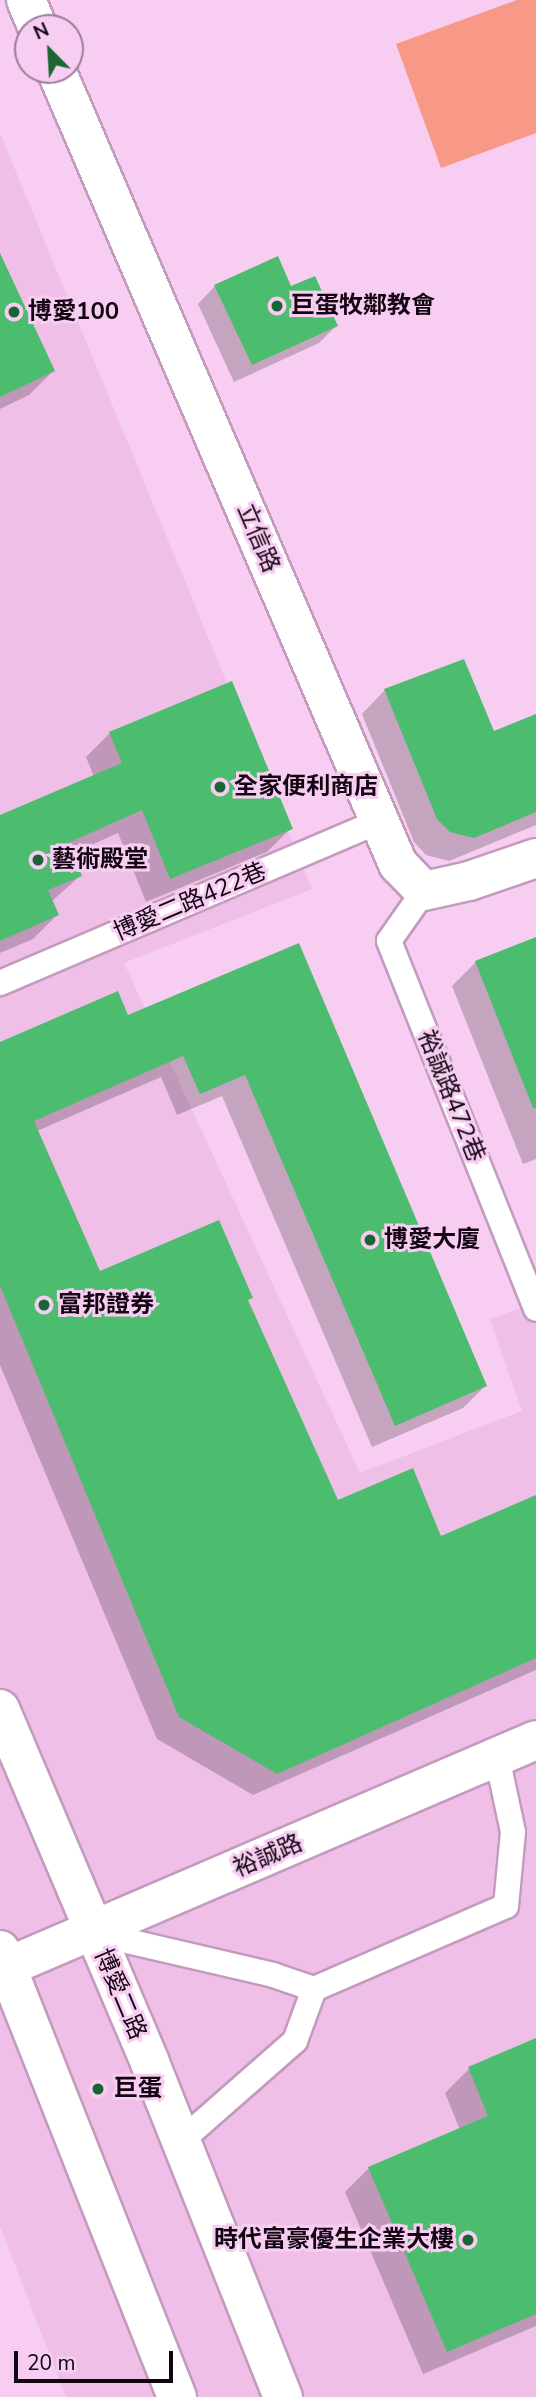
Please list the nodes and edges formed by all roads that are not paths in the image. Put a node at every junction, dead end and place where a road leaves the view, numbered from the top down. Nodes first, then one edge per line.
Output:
1 (62, 84) edge
2 (380, 821) junction
3 (536, 858) edge
4 (424, 891) junction
5 (0, 983) edge
6 (536, 1309) edge
7 (0, 1709) edge
8 (536, 1740) edge
9 (497, 1758) junction
10 (93, 1933) junction
11 (2, 1962) edge
12 (314, 1989) junction
13 (181, 2141) junction
14 (177, 2397) edge
15 (283, 2397) edge

1 - 2 street, 立信路
2 - 4 street, 立信路
2 - 5 lane, 博愛二路422巷
3 - 4 street
4 - 6 lane, 裕誠路472巷
7 - 10 street, 博愛二路
8 - 9 street, 裕誠路
9 - 10 street, 裕誠路
9 - 12 lane
10 - 11 street, 裕誠路
10 - 12 lane
10 - 13 street, 博愛二路
11 - 14 street
12 - 13 lane
13 - 15 street, 博愛二路

